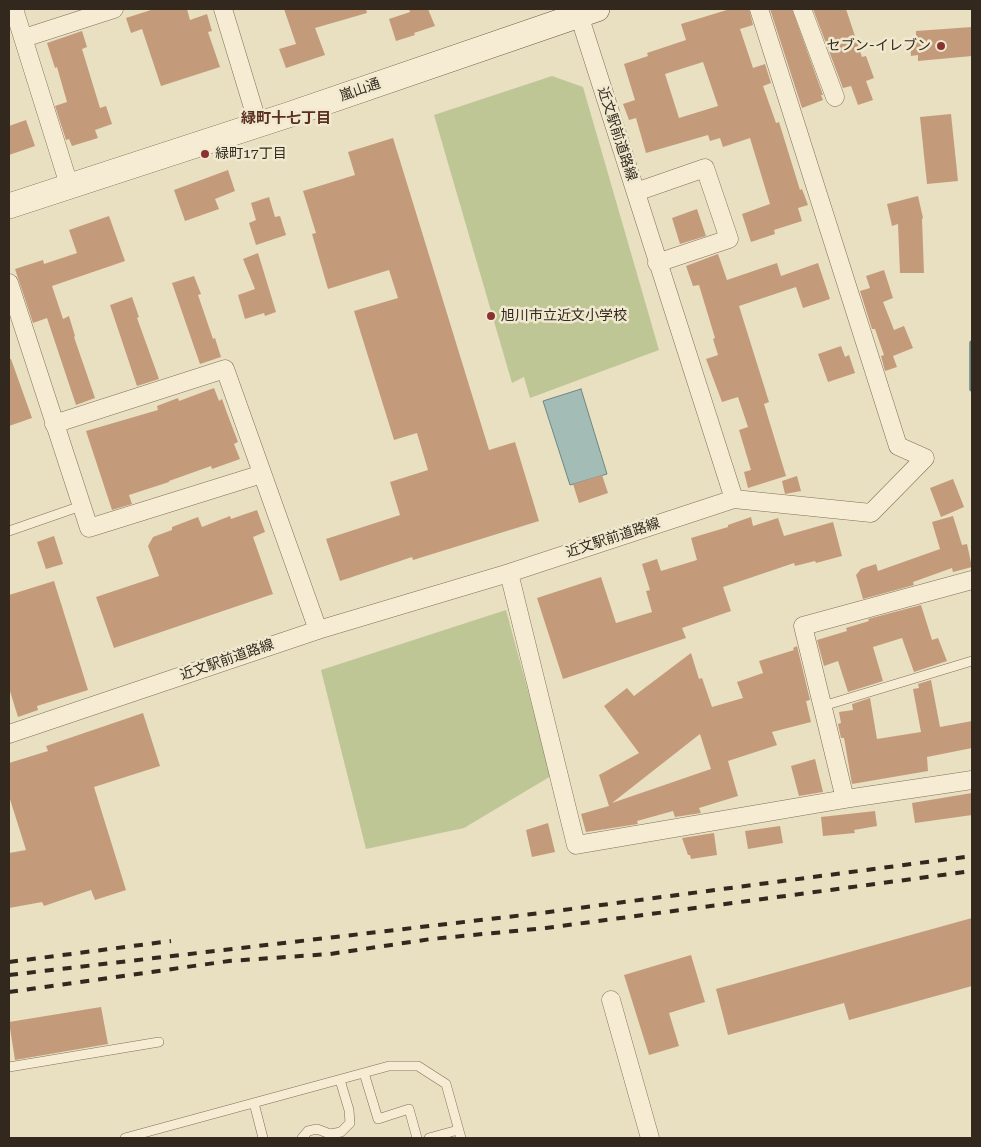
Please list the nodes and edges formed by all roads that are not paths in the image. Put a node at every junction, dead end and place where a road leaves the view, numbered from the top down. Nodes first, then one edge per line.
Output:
1 (114, 9) edge
2 (223, 9) edge
3 (759, 9) edge
4 (802, 9) edge
5 (13, 11) edge
6 (588, 12) edge
7 (24, 38) junction
8 (836, 97) dead end
9 (258, 124) junction
10 (69, 185) junction
11 (636, 192) junction
12 (9, 206) edge
13 (657, 263) junction
14 (9, 283) edge
15 (54, 424) junction
16 (262, 474) junction
17 (734, 499) junction
18 (81, 506) junction
19 (9, 532) edge
20 (509, 573) junction
21 (972, 580) edge
22 (318, 630) junction
23 (972, 661) edge
24 (823, 706) junction
25 (9, 734) edge
26 (972, 780) edge
27 (845, 799) junction
28 (611, 1000) dead end
29 (159, 1042) dead end
30 (9, 1068) edge
31 (364, 1073) junction
32 (340, 1080) junction
33 (254, 1103) junction
34 (460, 1134) edge
35 (125, 1138) edge
36 (263, 1138) edge
37 (302, 1138) edge
38 (417, 1138) edge
39 (428, 1138) edge
40 (650, 1138) edge

1 - 7 street
2 - 9 street
3 - 17 street
4 - 8 street
5 - 7 street
6 - 9 street, 嵐山通
6 - 11 street, 近文駅前道路線
7 - 10 street
9 - 10 street, 嵐山通
10 - 12 street, 嵐山通
11 - 13 street, 近文駅前道路線
11 - 13 street
13 - 17 street, 近文駅前道路線
14 - 15 street
15 - 16 street
15 - 18 street
16 - 18 street
16 - 22 street
17 - 20 street, 近文駅前道路線
18 - 19 lane
20 - 22 street, 近文駅前道路線
20 - 27 street
21 - 24 street
22 - 25 street, 近文駅前道路線
23 - 24 lane
24 - 27 street
26 - 27 street
28 - 40 street
29 - 30 lane
31 - 32 lane
31 - 34 lane
31 - 38 lane
32 - 33 lane
32 - 37 lane
33 - 35 lane
33 - 36 lane
34 - 39 lane

